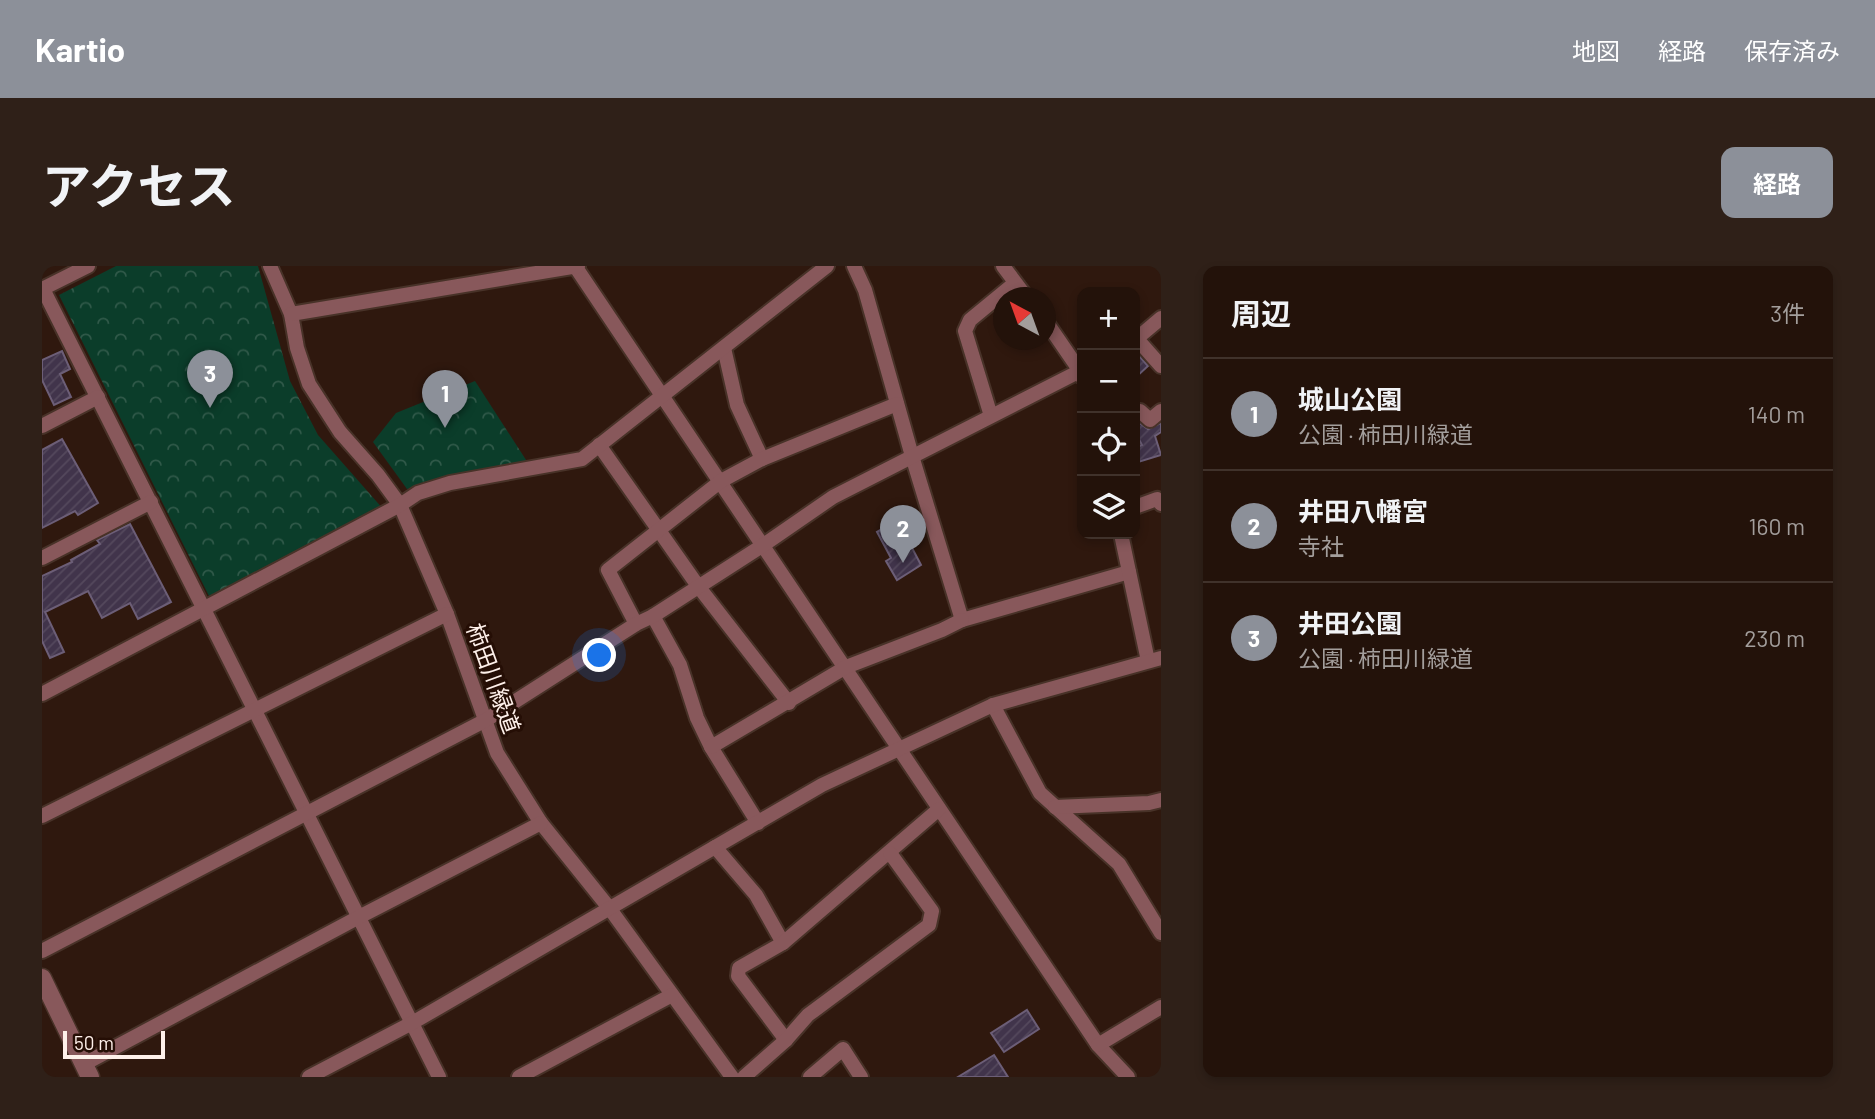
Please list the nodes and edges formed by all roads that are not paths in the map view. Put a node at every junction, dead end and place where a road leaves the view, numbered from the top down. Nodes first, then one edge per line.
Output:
1 (88, 266) edge
2 (270, 266) edge
3 (281, 266) edge
4 (576, 266) edge
5 (827, 266) edge
6 (854, 266) edge
7 (1006, 267) edge
8 (1015, 283) junction
9 (277, 285) junction
10 (1018, 287) edge
11 (43, 289) edge
12 (291, 314) junction
13 (1161, 318) edge
14 (1056, 336) edge
15 (1140, 336) edge
16 (1140, 343) edge
17 (724, 348) junction
18 (1077, 366) edge
19 (1161, 366) edge
20 (1077, 375) edge
21 (662, 396) junction
22 (98, 397) junction
23 (897, 404) junction
24 (1140, 411) edge
25 (1161, 411) edge
26 (991, 416) junction
27 (42, 426) edge
28 (599, 445) junction
29 (912, 456) junction
30 (762, 459) junction
31 (721, 481) junction
32 (151, 502) junction
33 (1161, 504) edge
34 (400, 505) junction
35 (1140, 506) edge
36 (661, 531) junction
37 (1122, 539) edge
38 (762, 546) junction
39 (42, 558) edge
40 (1129, 572) junction
41 (698, 586) junction
42 (204, 608) junction
43 (447, 614) junction
44 (653, 616) junction
45 (962, 620) junction
46 (636, 624) junction
47 (1154, 660) edge
48 (846, 667) junction
49 (42, 694) edge
50 (789, 703) junction
51 (993, 705) junction
52 (255, 708) junction
53 (486, 720) junction
54 (710, 747) junction
55 (898, 748) junction
56 (1161, 800) edge
57 (1055, 807) junction
58 (939, 809) junction
59 (308, 813) junction
60 (42, 816) edge
61 (541, 823) junction
62 (758, 823) junction
63 (715, 847) junction
64 (890, 853) junction
65 (610, 909) junction
66 (359, 917) junction
67 (1161, 933) edge
68 (783, 943) junction
69 (42, 951) edge
70 (42, 978) edge
71 (672, 995) junction
72 (1161, 1007) edge
73 (412, 1023) junction
74 (786, 1040) junction
75 (1098, 1045) junction
76 (87, 1071) edge
77 (309, 1077) edge
78 (439, 1077) edge
79 (519, 1077) edge
80 (732, 1077) edge
81 (744, 1077) edge
82 (810, 1077) edge
83 (861, 1077) edge
84 (1128, 1077) edge

1 - 11 street
2 - 9 street, 柿田川緑道
3 - 9 street
4 - 12 street
4 - 21 street
5 - 17 street
6 - 23 street
7 - 8 street
8 - 10 street
8 - 26 street
9 - 12 street, 柿田川緑道
11 - 22 street
12 - 34 street, 柿田川緑道
13 - 15 street
14 - 18 street
16 - 19 street
17 - 21 street
17 - 30 street
20 - 26 street
21 - 28 street
21 - 31 street
22 - 27 street
22 - 32 street
23 - 29 street
23 - 30 street
24 - 25 street
26 - 29 street
28 - 34 street
28 - 36 street
29 - 38 street
29 - 45 street
30 - 31 street
31 - 36 street
31 - 38 street
32 - 39 street
32 - 42 street
33 - 35 street
34 - 42 street
34 - 43 street, 柿田川緑道
36 - 41 street
36 - 46 street
37 - 40 street
38 - 41 street
38 - 48 street
40 - 45 street
40 - 47 street
41 - 44 street
41 - 50 street
42 - 49 street
42 - 52 street
43 - 52 street
43 - 53 street, 柿田川緑道
44 - 46 street
44 - 54 street
45 - 48 street
46 - 53 street
47 - 51 street
48 - 50 street
48 - 55 street
50 - 54 street
51 - 55 street
51 - 57 street
52 - 59 street
52 - 60 street
53 - 59 street
53 - 61 street, 柿田川緑道
54 - 62 street
55 - 58 street
55 - 62 street
56 - 57 street
57 - 67 street
58 - 64 street
58 - 75 street
59 - 66 street
59 - 69 street
61 - 65 street, 柿田川緑道
61 - 66 street
62 - 63 street
63 - 65 street
63 - 68 street
64 - 68 street
64 - 74 street
65 - 71 street, 柿田川緑道
65 - 73 street
66 - 73 street
66 - 76 street
68 - 74 street
70 - 76 street
71 - 79 street
71 - 80 street, 柿田川緑道
72 - 75 street
73 - 77 street
73 - 78 street
74 - 81 street
75 - 84 street
82 - 83 street

